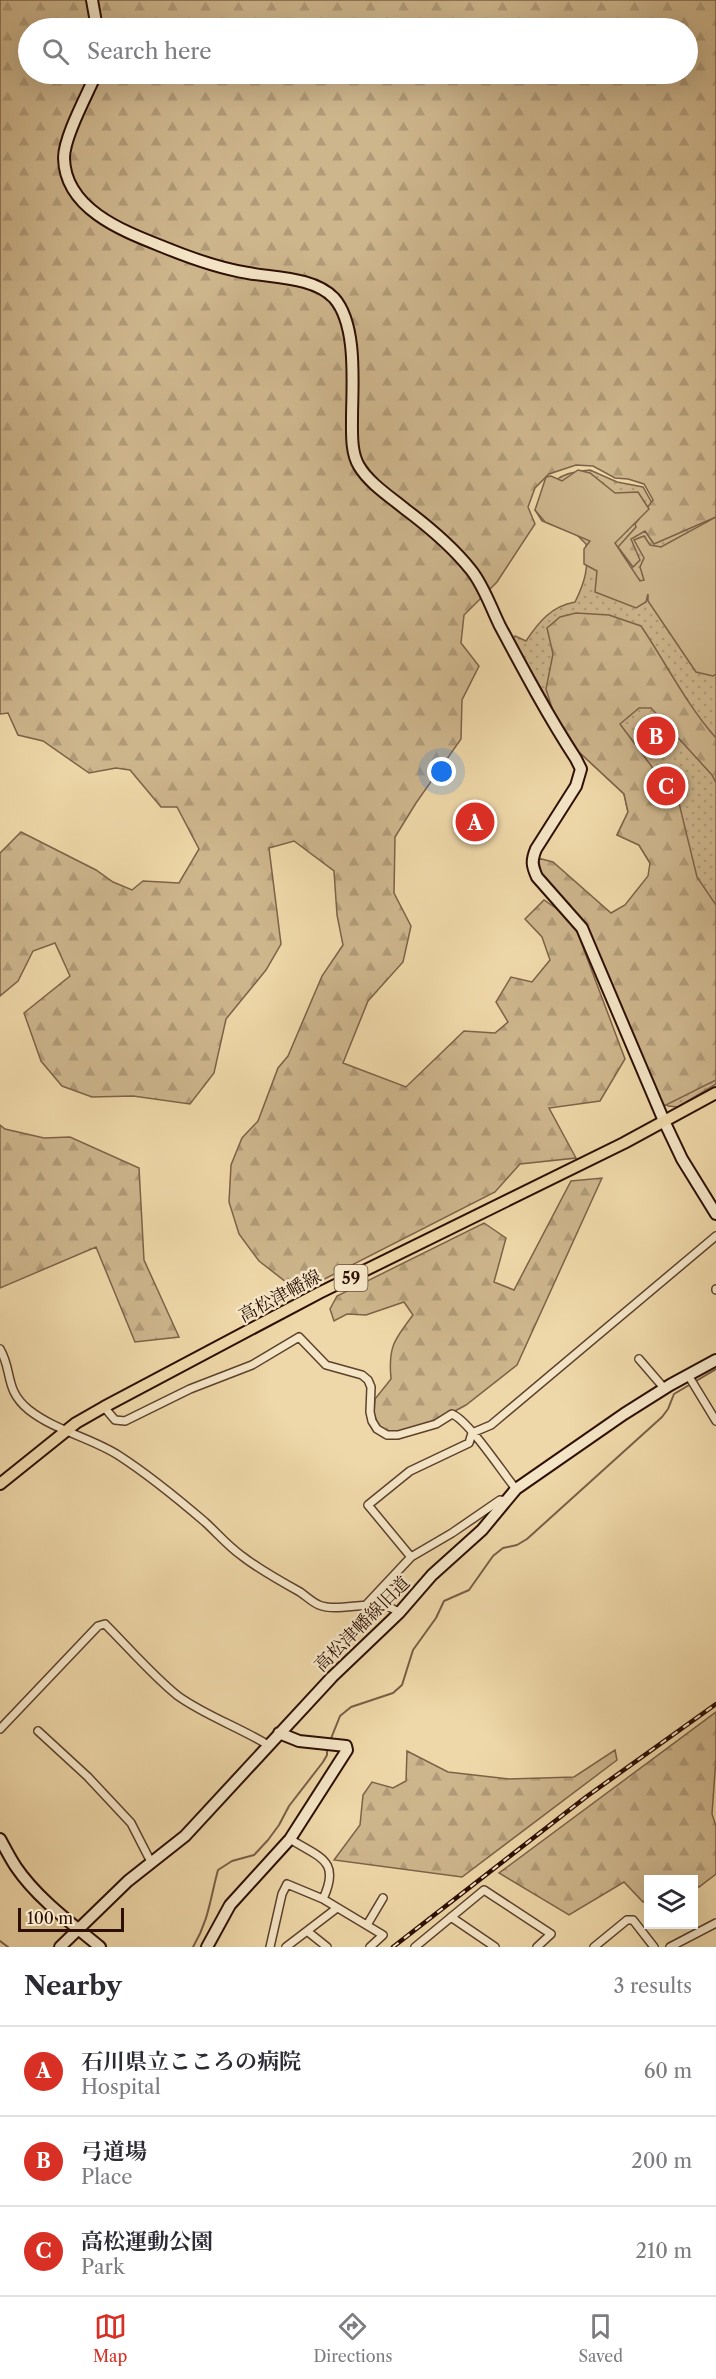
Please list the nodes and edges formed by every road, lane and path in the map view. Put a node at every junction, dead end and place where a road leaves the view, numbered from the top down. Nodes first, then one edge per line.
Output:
1 (92, 0) edge
2 (95, 18) edge
3 (92, 84) edge
4 (716, 1093) edge
5 (664, 1121) junction
6 (716, 1214) edge
7 (716, 1236) edge
8 (0, 1350) edge
9 (639, 1359) dead end
10 (716, 1360) edge
11 (689, 1377) junction
12 (664, 1388) junction
13 (104, 1407) junction
14 (716, 1421) edge
15 (64, 1432) junction
16 (472, 1433) junction
17 (0, 1484) edge
18 (516, 1489) junction
19 (506, 1501) junction
20 (411, 1557) junction
21 (366, 1605) junction
22 (399, 1613) junction
23 (0, 1729) edge
24 (38, 1731) dead end
25 (279, 1733) junction
26 (268, 1745) junction
27 (0, 1839) edge
28 (290, 1839) junction
29 (151, 1862) junction
30 (383, 1898) dead end
31 (323, 1899) junction
32 (338, 1908) junction
33 (451, 1917) junction
34 (716, 1923) edge
35 (367, 1925) junction
36 (78, 1930) junction
37 (307, 1931) junction
38 (420, 1946) edge
39 (60, 1947) edge
40 (100, 1947) edge
41 (207, 1947) edge
42 (270, 1947) edge
43 (286, 1947) edge
44 (327, 1947) edge
45 (370, 1947) edge
46 (495, 1947) edge
47 (537, 1947) edge
48 (594, 1947) edge
49 (654, 1947) edge
50 (670, 1947) edge

1 - 2 street
3 - 5 street
4 - 5 main road, 高松津幡線 / 59
5 - 6 street
5 - 13 main road, 高松津幡線 / 59
7 - 16 street
8 - 15 street
9 - 12 street
10 - 11 street, 高松津幡線旧道
11 - 12 street, 高松津幡線旧道
11 - 14 street
12 - 18 street, 高松津幡線旧道
13 - 15 main road, 高松津幡線 / 59
13 - 16 street
15 - 17 main road, 高松津幡線 / 59
15 - 21 street
16 - 18 street
16 - 20 street
18 - 19 street, 高松津幡線旧道
19 - 20 street
19 - 22 street, 高松津幡線旧道
20 - 21 street
21 - 22 street
22 - 25 street, 高松津幡線旧道
23 - 26 street
24 - 29 street
25 - 26 street, 高松津幡線旧道
25 - 28 street
26 - 29 street, 高松津幡線旧道
27 - 36 street
28 - 31 street
28 - 41 street
29 - 36 street, 高松津幡線旧道
30 - 35 street
31 - 32 street
31 - 42 street
32 - 35 street
32 - 37 street
33 - 38 street
33 - 46 street
33 - 47 street
34 - 50 street
35 - 45 street
36 - 39 street, 高松津幡線旧道
36 - 40 street
37 - 43 street
37 - 44 street
48 - 49 street

